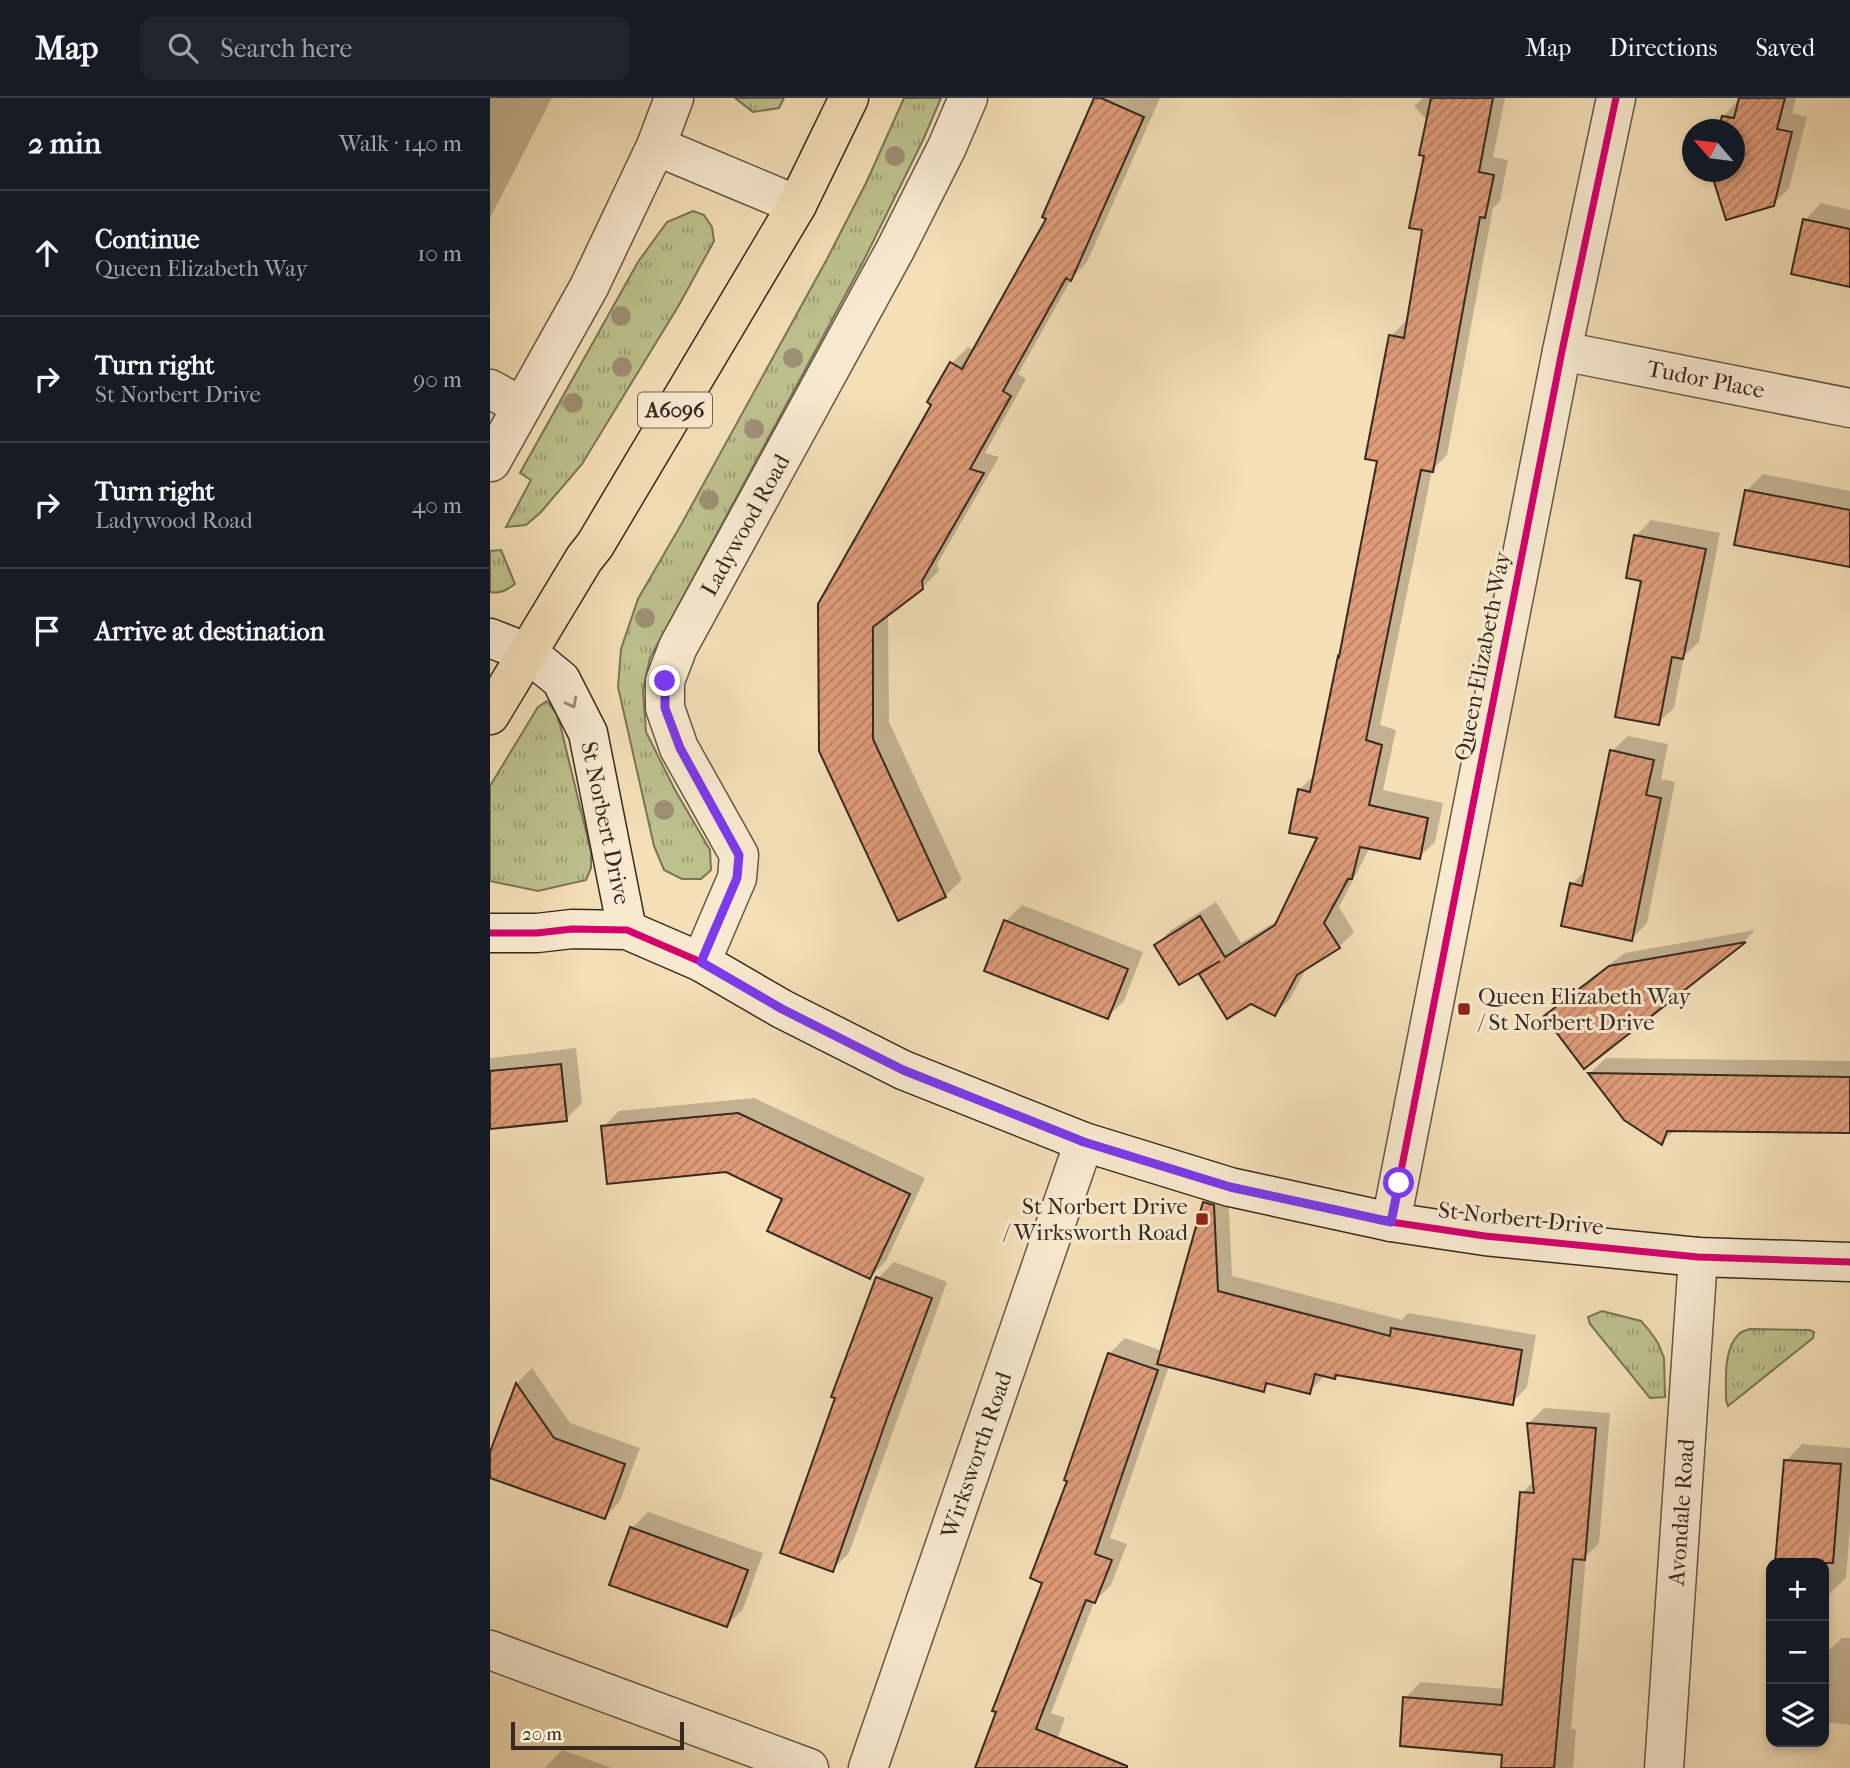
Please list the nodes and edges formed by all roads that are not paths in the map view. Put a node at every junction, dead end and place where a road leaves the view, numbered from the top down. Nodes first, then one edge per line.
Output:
1 (674, 98) edge
2 (849, 98) edge
3 (968, 98) edge
4 (1616, 98) edge
5 (656, 146) junction
6 (797, 205) junction
7 (1562, 351) junction
8 (506, 397) edge
9 (1850, 408) edge
10 (491, 463) edge
11 (490, 638) edge
12 (528, 653) junction
13 (490, 715) edge
14 (628, 930) junction
15 (490, 933) edge
16 (701, 962) junction
17 (1084, 1142) junction
18 (1391, 1222) junction
19 (1698, 1256) junction
20 (1850, 1262) edge
21 (490, 1650) edge
22 (809, 1768) edge
23 (868, 1768) edge
24 (1664, 1768) edge

1 - 5 street
2 - 6 main road, A6096
3 - 16 street, Ladywood Road
4 - 7 street, Queen Elizabeth Way
5 - 6 street
5 - 8 street
6 - 12 main road, A6096
7 - 9 street, Tudor Place
7 - 18 street, Queen Elizabeth Way
8 - 10 street
11 - 12 street, St Norbert Drive
12 - 13 main road, A6096
12 -> 14 street, St Norbert Drive
14 - 15 street, St Norbert Drive
14 - 16 street, St Norbert Drive
16 - 17 street, St Norbert Drive
17 - 18 street, St Norbert Drive
17 - 23 street, Wirksworth Road
18 - 19 street, St Norbert Drive
19 - 20 street, St Norbert Drive
19 - 24 street, Avondale Road
21 - 22 street

